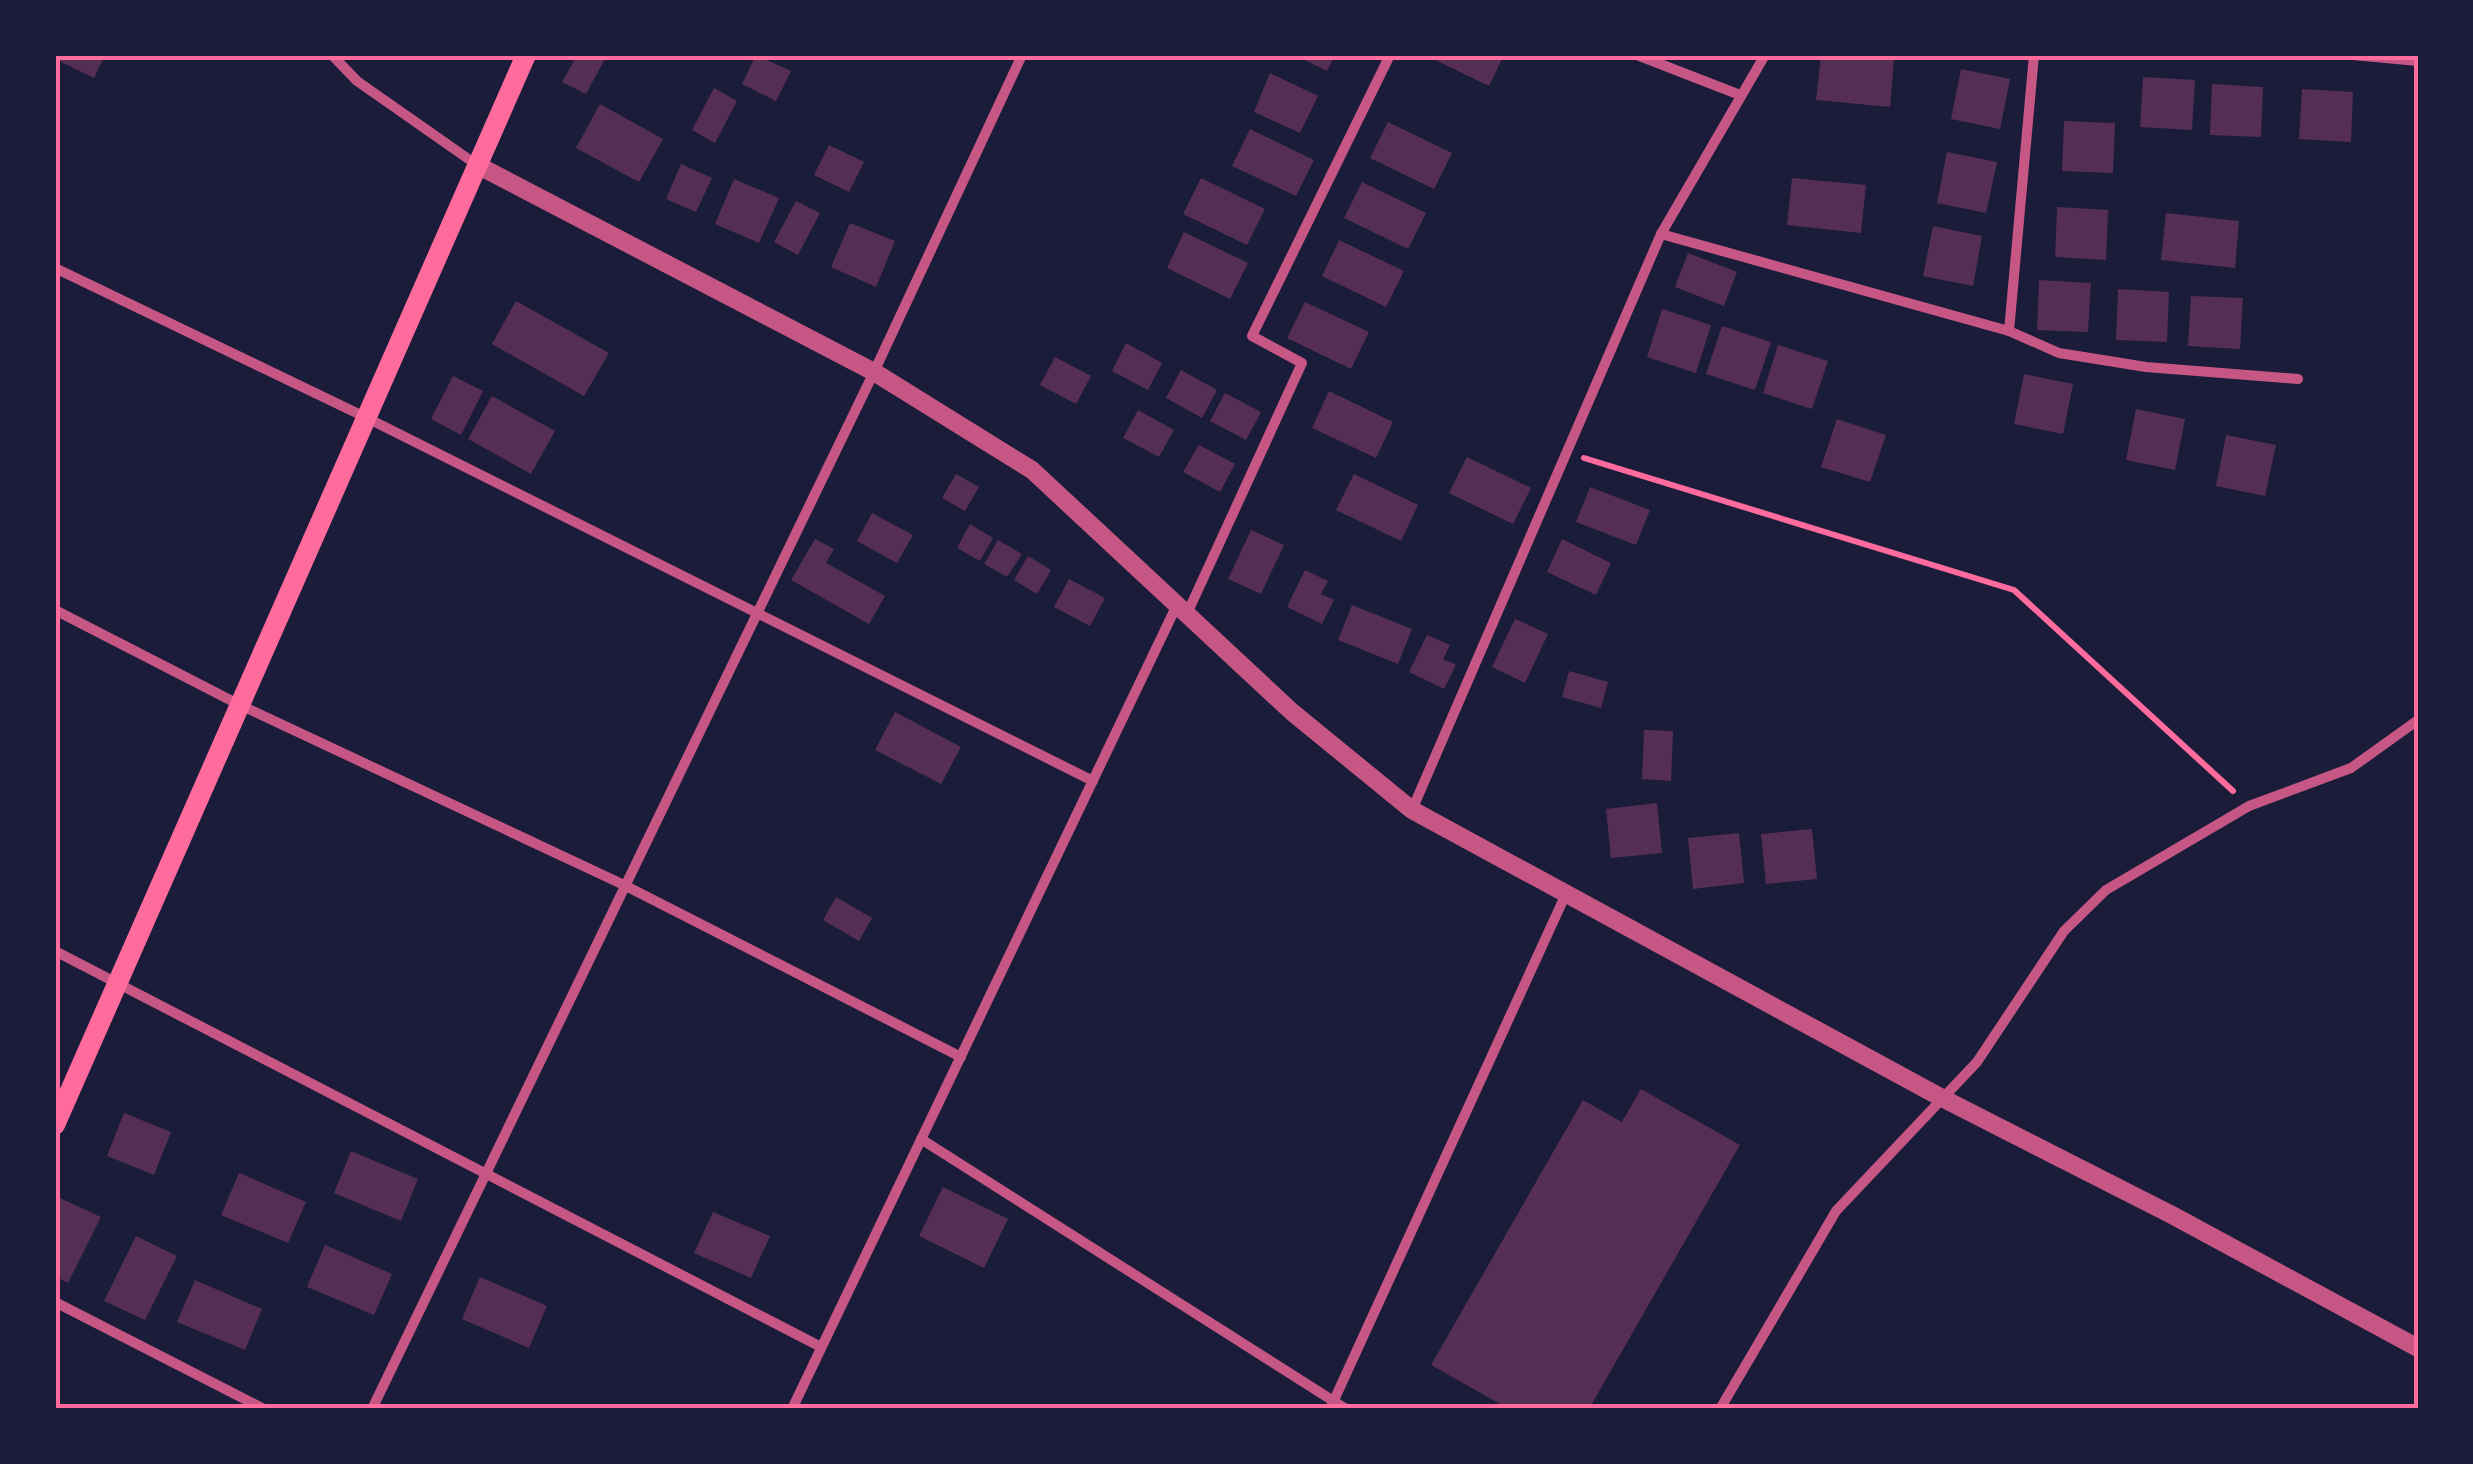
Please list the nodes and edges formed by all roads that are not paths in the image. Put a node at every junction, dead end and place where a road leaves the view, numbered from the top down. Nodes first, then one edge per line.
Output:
1 (526, 55) edge
2 (1022, 55) edge
3 (1390, 55) edge
4 (1637, 55) edge
5 (1764, 55) edge
6 (2034, 55) edge
7 (2353, 55) edge
8 (336, 57) edge
9 (2418, 60) edge
10 (1740, 96) junction
11 (477, 165) junction
12 (1661, 234) junction
13 (55, 268) edge
14 (2009, 331) junction
15 (874, 372) junction
16 (2298, 379) dead end
17 (365, 417) junction
18 (55, 610) edge
19 (757, 612) junction
20 (1181, 612) junction
21 (238, 704) junction
22 (2418, 720) edge
23 (1094, 781) junction
24 (1412, 810) junction
25 (624, 885) junction
26 (1565, 896) junction
27 (55, 951) edge
28 (120, 984) junction
29 (961, 1057) junction
30 (1942, 1098) junction
31 (55, 1125) edge
32 (922, 1139) junction
33 (485, 1173) junction
34 (55, 1302) edge
35 (822, 1347) junction
36 (2418, 1348) edge
37 (1332, 1405) edge
38 (264, 1409) edge
39 (372, 1409) edge
40 (792, 1409) edge
41 (1346, 1409) edge
42 (1720, 1409) edge

1 - 11 main road
2 - 15 street
3 - 20 street
4 - 10 street
5 - 10 street
6 - 14 street
7 - 9 street
8 - 11 street
10 - 12 street
11 - 15 street
11 - 17 main road
12 - 14 street
12 - 24 street
13 - 17 street
14 - 16 street
15 - 19 street
15 - 20 street
17 - 19 street
17 - 21 main road
18 - 21 street
19 - 23 street
19 - 25 street
20 - 23 street
20 - 24 street
21 - 25 street
21 - 28 main road
22 - 30 street
23 - 29 street
24 - 26 street
25 - 29 street
25 - 33 street
26 - 30 street
26 - 37 street
27 - 28 street
28 - 31 main road
28 - 33 street
29 - 32 street
30 - 36 street
30 - 42 street
32 - 35 street
32 - 37 street
33 - 35 street
33 - 39 street
34 - 38 street
35 - 40 street
37 - 41 street

